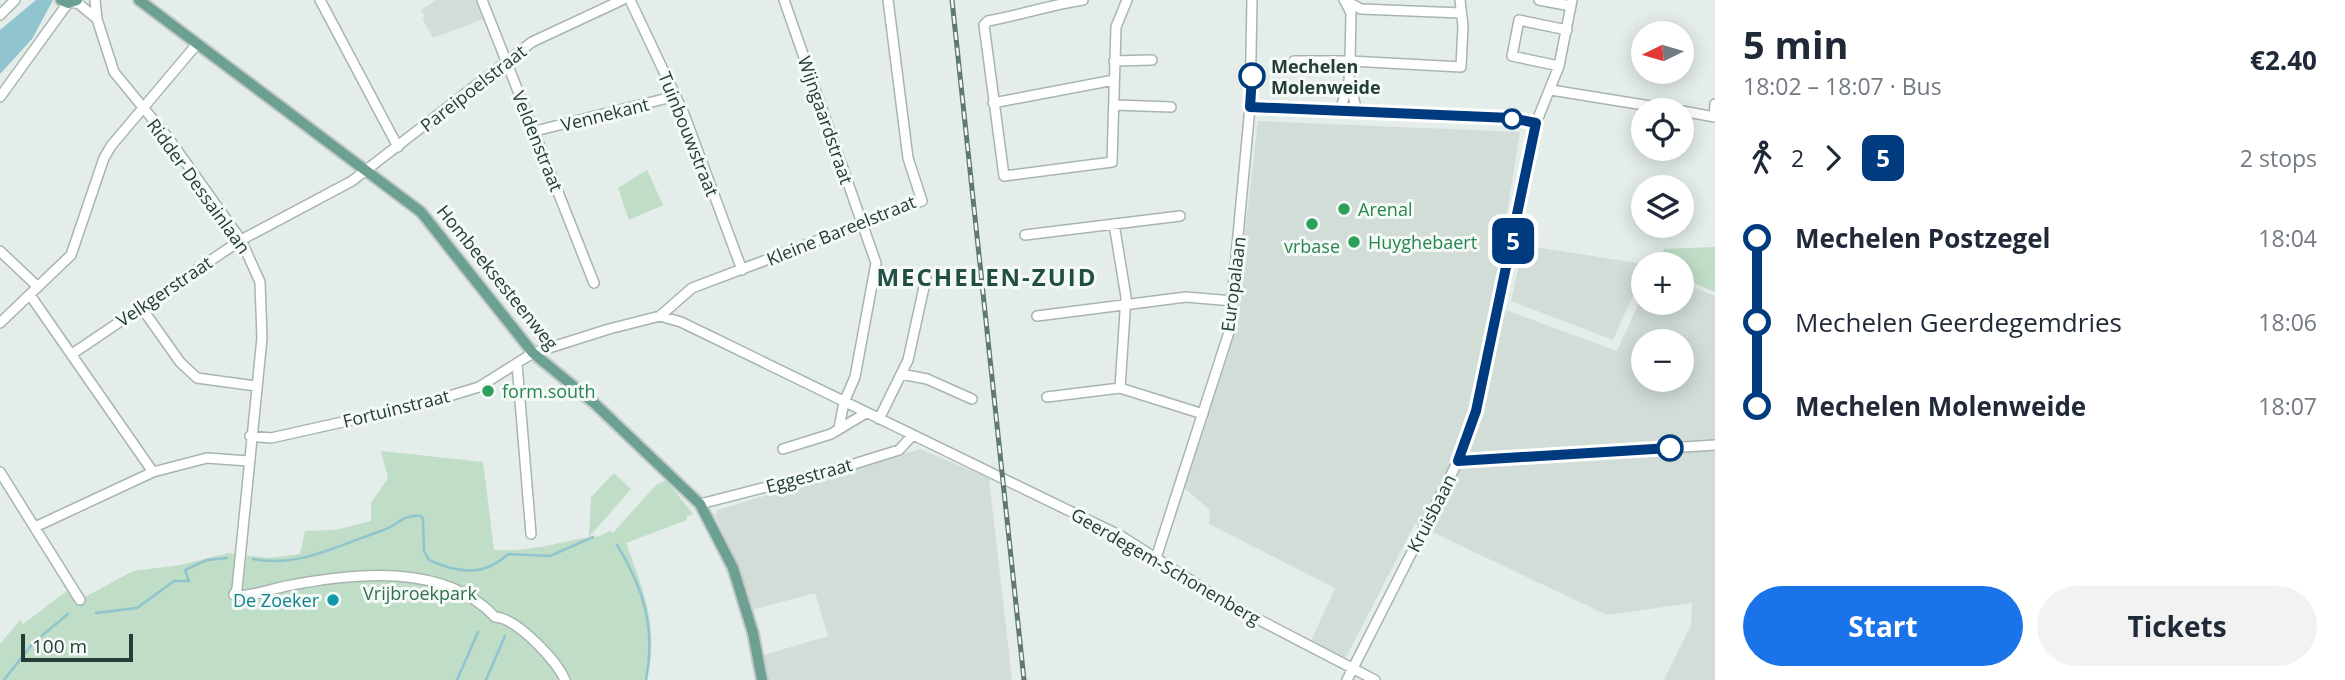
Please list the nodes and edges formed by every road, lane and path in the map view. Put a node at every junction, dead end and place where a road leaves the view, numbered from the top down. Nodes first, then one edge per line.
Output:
1 (15, 0) edge
2 (95, 0) edge
3 (139, 0) edge
4 (320, 0) edge
5 (482, 0) edge
6 (622, 0) edge
7 (630, 0) edge
8 (784, 0) edge
9 (888, 0) edge
10 (1083, 0) edge
11 (1126, 0) edge
12 (1252, 0) edge
13 (1344, 0) edge
14 (1460, 0) edge
15 (1539, 0) edge
16 (69, 1) edge
17 (1572, 3) edge
18 (1461, 13) junction
19 (0, 15) edge
20 (97, 19) junction
21 (1567, 30) junction
22 (197, 44) junction
23 (506, 60) junction
24 (1152, 60) dead end
25 (1114, 61) junction
26 (1294, 61) dead end
27 (1350, 61) junction
28 (1559, 66) junction
29 (1114, 80) junction
30 (1349, 81) junction
31 (1551, 90) junction
32 (676, 96) junction
33 (0, 97) edge
34 (993, 103) junction
35 (1631, 103) edge
36 (1715, 104) edge
37 (1115, 105) junction
38 (1171, 107) dead end
39 (1250, 107) junction
40 (142, 109) junction
41 (1340, 111) junction
42 (1357, 112) junction
43 (1694, 113) edge
44 (1714, 117) edge
45 (1536, 123) junction
46 (535, 131) junction
47 (398, 147) junction
48 (368, 169) junction
49 (1180, 216) dead end
50 (862, 224) junction
51 (1114, 224) junction
52 (1025, 235) dead end
53 (242, 240) junction
54 (0, 251) edge
55 (742, 270) junction
56 (926, 278) dead end
57 (594, 283) dead end
58 (38, 287) junction
59 (30, 295) junction
60 (1233, 300) junction
61 (1126, 305) junction
62 (141, 307) junction
63 (660, 316) junction
64 (1037, 316) dead end
65 (0, 323) edge
66 (533, 353) junction
67 (72, 354) junction
68 (517, 364) junction
69 (901, 374) junction
70 (256, 386) junction
71 (1120, 388) junction
72 (1047, 397) dead end
73 (972, 399) dead end
74 (844, 402) junction
75 (866, 413) junction
76 (1203, 414) junction
77 (879, 419) junction
78 (839, 428) junction
79 (250, 436) junction
80 (912, 436) junction
81 (1715, 445) edge
82 (783, 449) dead end
83 (248, 461) junction
84 (1458, 461) junction
85 (0, 472) edge
86 (153, 472) junction
87 (701, 504) junction
88 (36, 527) junction
89 (531, 534) dead end
90 (1156, 558) junction
91 (80, 600) dead end
92 (1352, 668) junction
93 (565, 680) edge
94 (762, 680) edge
95 (1347, 680) edge
96 (1375, 680) edge

1 - 19 street
2 - 20 street, Ridder Dessainlaan
3 - 22 main road, Hombeeksesteenweg
4 - 47 street
5 - 23 street, Veldenstraat
6 - 23 street, Pareipoelstraat
7 - 32 street, Tuinbouwstraat
8 - 50 street, Wijngaardstraat
9 - 50 street, Kleine Bareelstraat
10 - 34 street
11 - 25 street
12 - 39 street, Europalaan
13 - 18 street
13 - 27 street
14 - 18 street
15 - 17 street, Kruisbaan
16 - 20 street
16 - 33 street
17 - 21 street, Kruisbaan
18 - 27 street
20 - 40 street, Ridder Dessainlaan
21 - 28 street, Kruisbaan
21 - 28 street
22 - 40 street
22 - 48 main road, Hombeeksesteenweg
23 - 46 street, Veldenstraat
23 - 47 street, Pareipoelstraat
24 - 25 street
25 - 29 street
26 - 27 street
27 - 30 street
28 - 31 street, Kruisbaan
29 - 34 street
29 - 37 street
30 - 41 street
30 - 42 street
31 - 35 street
31 - 45 street, Kruisbaan
32 - 46 street, Vennekant
32 - 55 street, Tuinbouwstraat
34 - 37 street
36 - 44 street
37 - 38 street
39 - 41 street
39 - 60 street, Europalaan
40 - 53 street, Ridder Dessainlaan
40 - 58 street
41 - 42 street
42 - 45 street
43 - 44 street
45 - 84 street, Kruisbaan
46 - 57 street, Veldenstraat
47 - 48 street, Pareipoelstraat
48 - 53 street, Velkgerstraat
48 - 66 main road, Hombeeksesteenweg
49 - 51 street
50 - 55 street, Kleine Bareelstraat
50 - 74 street, Wijngaardstraat
51 - 52 street
51 - 61 street
53 - 62 street, Velkgerstraat
53 - 70 street, Ridder Dessainlaan
54 - 58 street
55 - 63 street, Kleine Bareelstraat
56 - 69 street
58 - 59 street
59 - 65 street
59 - 67 street
60 - 61 street
60 - 76 street, Europalaan
61 - 64 street
61 - 71 street
62 - 67 street, Velkgerstraat
62 - 70 street
63 - 66 street
63 - 74 street, Geerdegem-Schonenberg
66 - 68 street, Fortuinstraat
66 - 87 main road, Hombeeksesteenweg
67 - 86 street
68 - 79 street, Fortuinstraat
68 - 89 street
69 - 73 street
69 - 77 street
70 - 79 street, Ridder Dessainlaan
71 - 72 street
71 - 76 street
74 - 75 street, Geerdegem-Schonenberg
74 - 78 street, Wijngaardstraat
75 - 77 street, Geerdegem-Schonenberg
75 - 78 street
76 - 90 street, Europalaan
77 - 80 street, Geerdegem-Schonenberg
78 - 82 street
79 - 83 street, Ridder Dessainlaan
80 - 87 street, Eggestraat
80 - 90 street, Geerdegem-Schonenberg
81 - 84 street
83 - 86 street
83 - 93 street, Ridder Dessainlaan
84 - 92 street, Kruisbaan
85 - 88 street
86 - 88 street
87 - 94 main road, Hombeeksesteenweg
88 - 91 street
90 - 92 street, Geerdegem-Schonenberg
92 - 95 street, Kruisbaan
92 - 96 street, Geerdegem-Schonenberg

